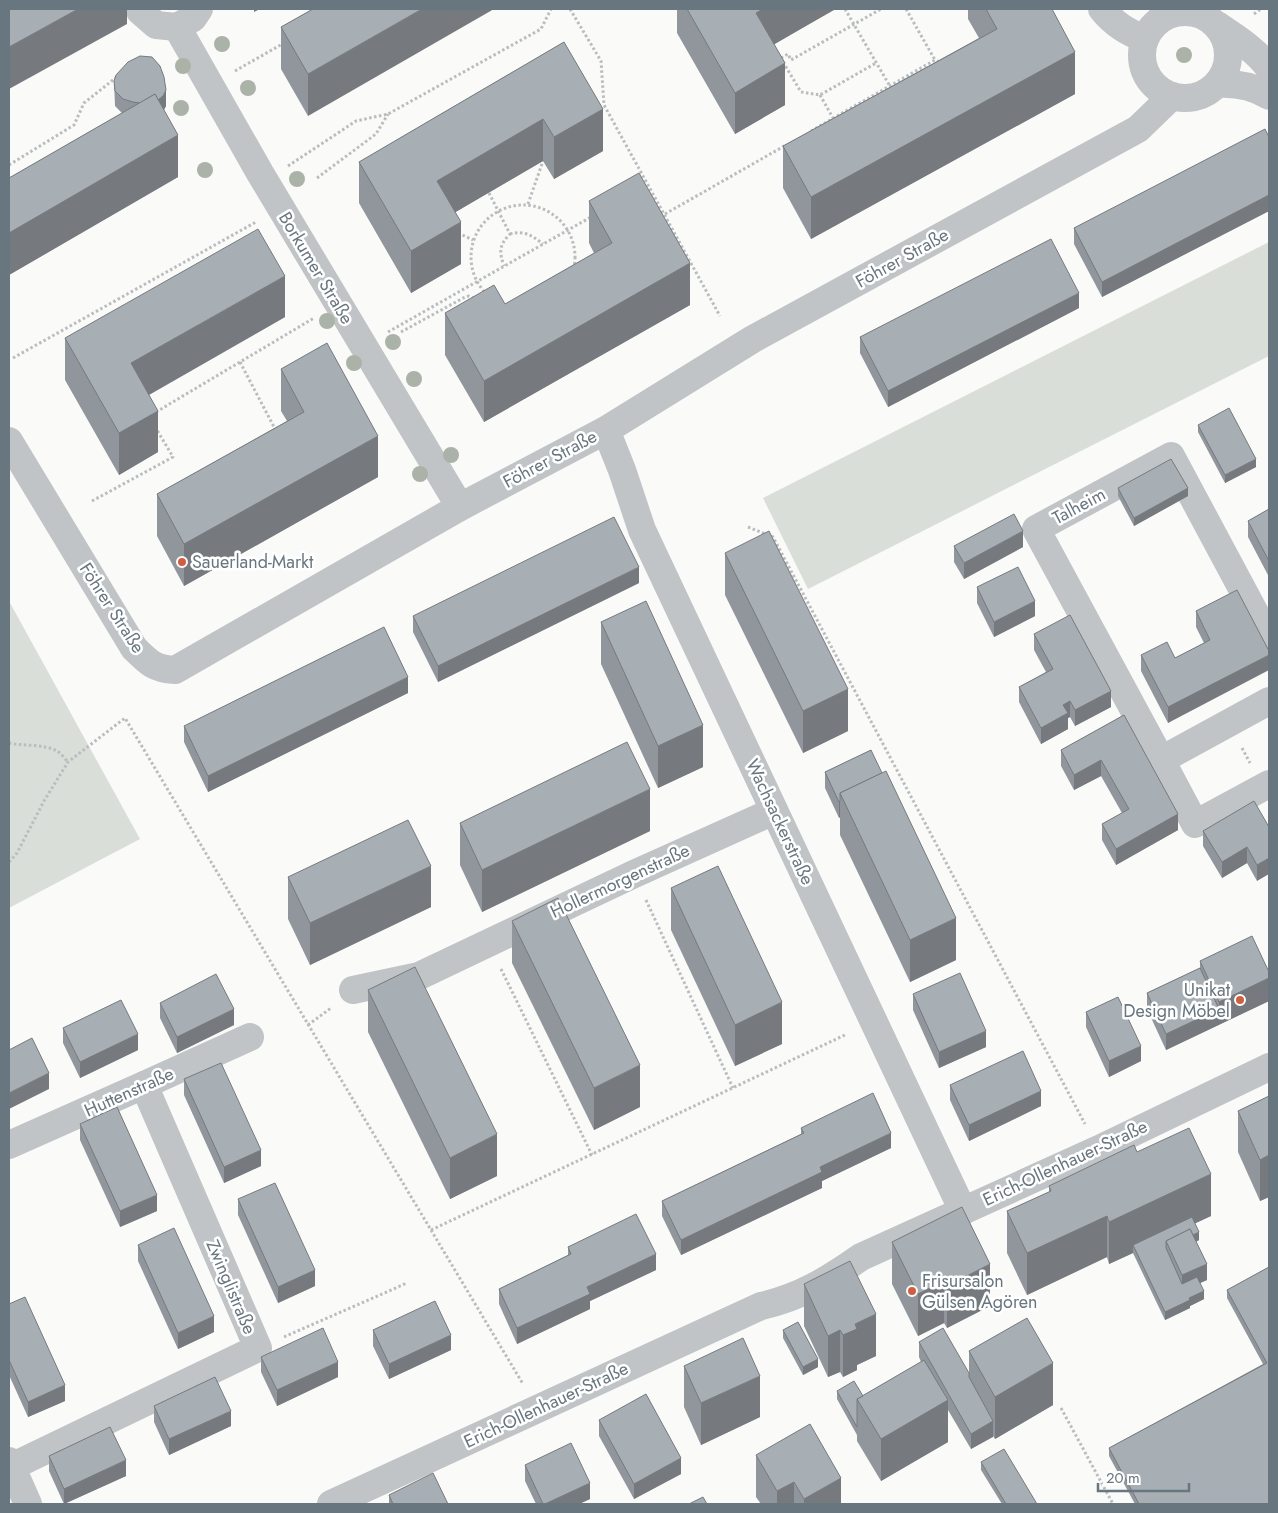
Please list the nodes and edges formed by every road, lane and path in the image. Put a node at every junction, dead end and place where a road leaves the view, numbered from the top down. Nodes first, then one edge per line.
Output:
1 (140, 9) edge
2 (199, 9) edge
3 (551, 9) edge
4 (570, 9) edge
5 (845, 9) edge
6 (881, 9) edge
7 (906, 9) edge
8 (1102, 9) edge
9 (1214, 23) junction
10 (854, 24) junction
11 (178, 27) junction
12 (1145, 40) junction
13 (284, 42) edge
14 (935, 60) junction
15 (876, 63) junction
16 (944, 63) edge
17 (1269, 68) edge
18 (122, 72) edge
19 (1218, 84) junction
20 (211, 85) junction
21 (890, 86) junction
22 (894, 94) edge
23 (820, 95) junction
24 (1172, 96) junction
25 (1269, 96) edge
26 (388, 114) junction
27 (833, 118) junction
28 (808, 133) edge
29 (791, 142) edge
30 (543, 161) edge
31 (9, 164) edge
32 (317, 178) dead end
33 (264, 181) junction
34 (648, 184) junction
35 (641, 189) edge
36 (489, 193) dead end
37 (528, 204) junction
38 (499, 210) junction
39 (664, 214) junction
40 (593, 216) edge
41 (256, 222) dead end
42 (451, 230) edge
43 (569, 230) junction
44 (510, 234) junction
45 (473, 240) junction
46 (543, 244) junction
47 (504, 266) junction
48 (477, 282) junction
49 (496, 301) junction
50 (552, 301) junction
51 (478, 302) edge
52 (338, 304) junction
53 (490, 306) edge
54 (514, 308) junction
55 (555, 308) edge
56 (720, 316) dead end
57 (511, 318) edge
58 (398, 326) dead end
59 (402, 332) dead end
60 (13, 358) dead end
61 (240, 362) junction
62 (149, 416) edge
63 (154, 424) edge
64 (274, 427) edge
65 (606, 430) junction
66 (9, 441) edge
67 (92, 501) dead end
68 (460, 507) junction
69 (748, 527) dead end
70 (1269, 638) edge
71 (1269, 702) edge
72 (1229, 723) junction
73 (9, 743) edge
74 (1161, 760) junction
75 (68, 762) junction
76 (1267, 790) edge
77 (774, 811) junction
78 (9, 862) edge
79 (634, 874) junction
80 (489, 943) junction
81 (353, 990) dead end
82 (847, 1034) dead end
83 (250, 1037) dead end
84 (1269, 1067) edge
85 (144, 1086) junction
86 (733, 1088) junction
87 (9, 1145) edge
88 (1099, 1149) junction
89 (592, 1154) junction
90 (962, 1211) junction
91 (431, 1230) junction
92 (407, 1283) dead end
93 (258, 1348) junction
94 (1061, 1408) dead end
95 (538, 1409) junction
96 (10, 1464) edge
97 (28, 1504) edge
98 (330, 1504) edge
99 (1113, 1504) edge

1 - 11 street
2 - 11 street
3 - 26 path
4 - 34 path
5 - 10 path
6 - 10 path
7 - 14 path
8 - 12 street
9 - 12 street
9 - 17 street
9 - 19 street
10 - 15 path
10 - 23 path
11 - 20 street, Borkumer Straße
12 - 24 street
13 - 20 path
14 - 16 path
14 - 21 path
15 - 21 path
15 - 23 path
18 - 31 path
19 - 24 street
19 - 25 street
20 - 33 street, Borkumer Straße
21 - 22 path
21 - 27 path
23 - 27 path
24 - 65 street, Föhrer Straße
26 - 32 path
26 - 33 path
27 - 28 path
29 - 39 path
30 - 37 path
33 - 52 street, Borkumer Straße
34 - 35 path
34 - 39 path
36 - 38 path
37 - 38 path
37 - 43 path
38 - 44 path
38 - 45 path
39 - 56 path
40 - 43 path
41 - 60 path
42 - 45 path
43 - 46 path
43 - 50 path
44 - 46 path
44 - 47 path
45 - 48 path
46 - 47 path
47 - 48 path
48 - 49 path
48 - 58 path
49 - 53 path
49 - 54 path
50 - 54 path
50 - 55 path
51 - 59 path
52 - 61 path
52 - 68 street, Borkumer Straße
54 - 57 path
61 - 62 path
61 - 64 path
63 - 67 path
65 - 68 street, Föhrer Straße
65 - 77 street, Wachsackerstraße
66 - 68 street, Föhrer Straße
69 - 88 path
70 - 74 street, Talheim
71 - 72 street
72 - 74 street
72 - 76 path
73 - 75 path
74 - 76 street, Talheim
75 - 78 path
75 - 91 path
77 - 79 street, Hollermorgenstraße
77 - 90 street, Wachsackerstraße
79 - 80 street, Hollermorgenstraße
79 - 86 path
80 - 81 street, Hollermorgenstraße
80 - 89 path
82 - 86 path
83 - 85 street, Huttenstraße
84 - 88 street, Erich-Ollenhauer-Straße
85 - 87 street, Huttenstraße
85 - 93 street, Zwinglistraße
86 - 89 path
88 - 90 street, Erich-Ollenhauer-Straße
89 - 91 path
90 - 95 street, Erich-Ollenhauer-Straße
91 - 95 path
92 - 93 path
93 - 96 street, Zwinglistraße
94 - 99 path
95 - 98 street, Erich-Ollenhauer-Straße
96 - 97 street

